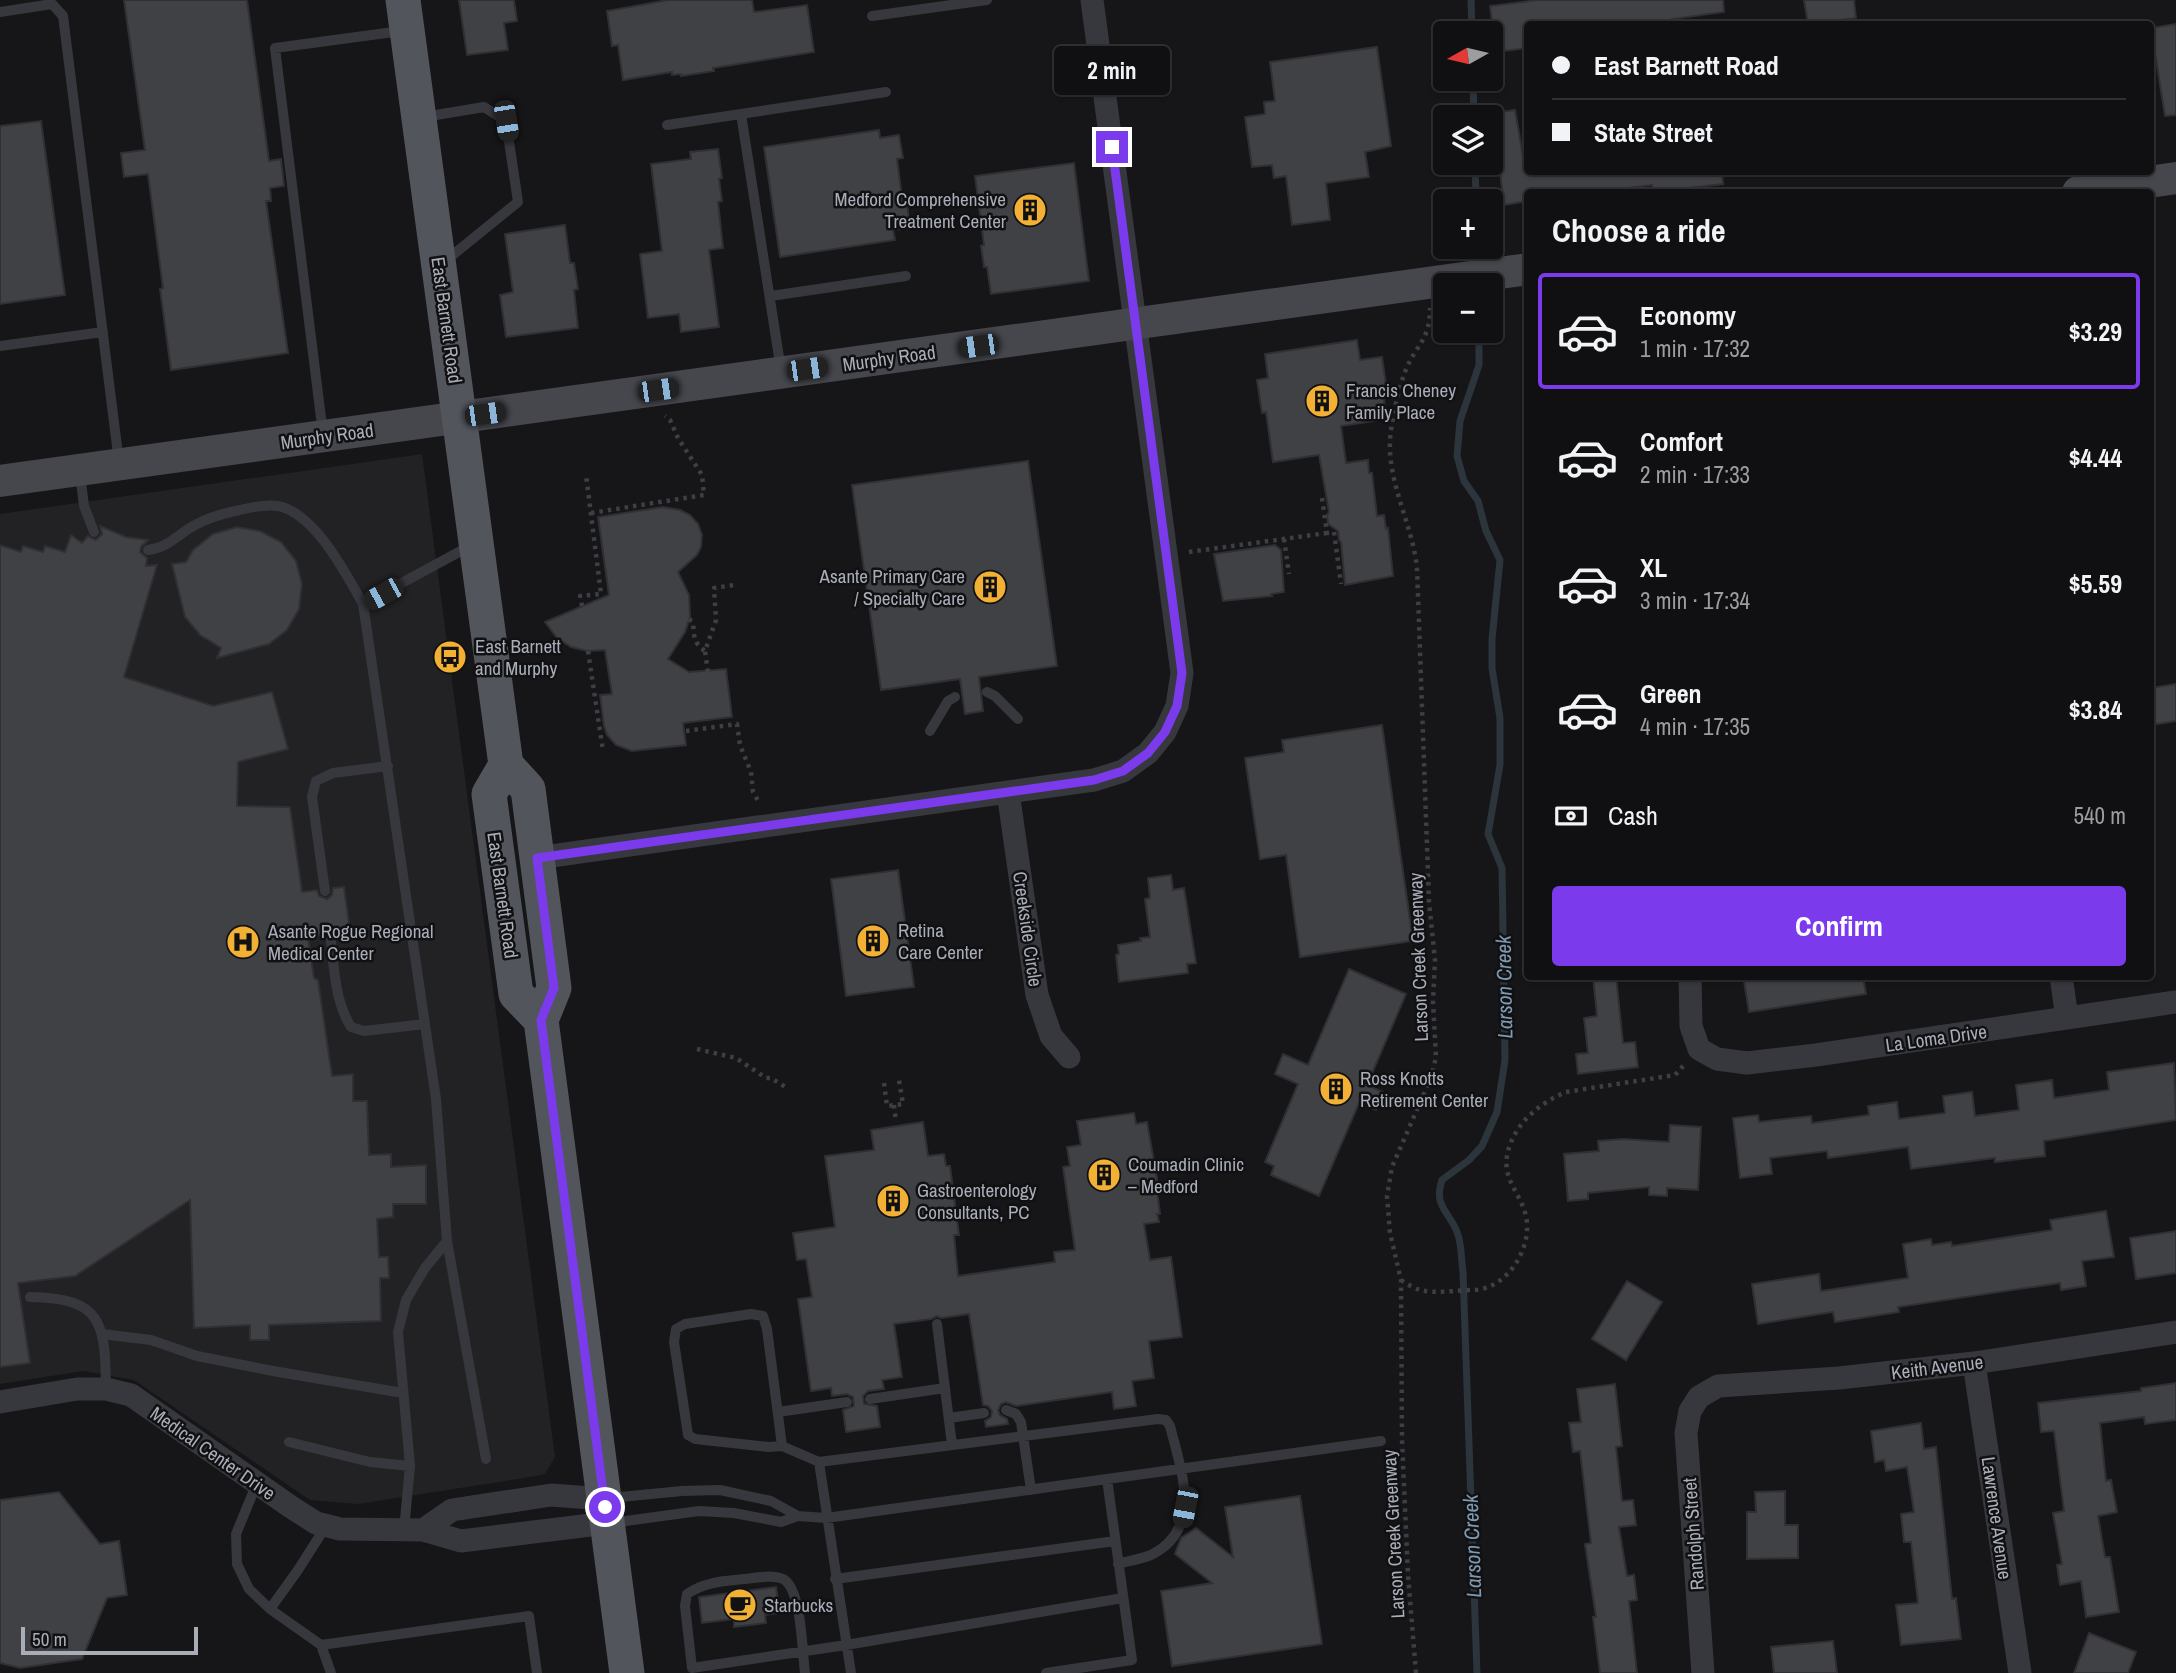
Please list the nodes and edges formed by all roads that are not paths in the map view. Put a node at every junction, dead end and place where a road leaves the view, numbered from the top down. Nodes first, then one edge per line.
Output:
1 (987, 0) edge
2 (1094, 0) edge
3 (0, 12) edge
4 (405, 15) edge
5 (872, 16) dead end
6 (886, 92) dead end
7 (741, 114) junction
8 (420, 117) junction
9 (667, 125) dead end
10 (2176, 178) edge
11 (2099, 189) edge
12 (439, 266) junction
13 (1524, 270) edge
14 (906, 276) dead end
15 (771, 296) junction
16 (1135, 324) junction
17 (103, 332) junction
18 (0, 346) edge
19 (781, 373) junction
20 (460, 417) junction
21 (323, 436) junction
22 (120, 465) junction
23 (79, 470) junction
24 (0, 481) edge
25 (94, 532) dead end
26 (477, 542) junction
27 (148, 550) dead end
28 (363, 604) junction
29 (987, 692) dead end
30 (955, 697) dead end
31 (1017, 719) dead end
32 (930, 731) dead end
33 (506, 765) junction
34 (388, 766) junction
35 (1008, 793) junction
36 (537, 858) junction
37 (325, 891) dead end
38 (330, 933) dead end
39 (1690, 980) edge
40 (2062, 980) edge
41 (2176, 1002) edge
42 (2067, 1018) junction
43 (541, 1020) junction
44 (425, 1024) junction
45 (1069, 1058) dead end
46 (447, 1241) junction
47 (30, 1297) dead end
48 (937, 1324) dead end
49 (2176, 1332) edge
50 (102, 1334) junction
51 (1974, 1363) junction
52 (945, 1388) junction
53 (106, 1389) junction
54 (403, 1393) junction
55 (1699, 1397) joint
56 (870, 1399) dead end
57 (0, 1402) edge
58 (847, 1402) dead end
59 (1006, 1410) dead end
60 (778, 1412) junction
61 (984, 1413) dead end
62 (949, 1418) junction
63 (1023, 1436) junction
64 (1381, 1441) dead end
65 (289, 1443) dead end
66 (952, 1445) junction
67 (782, 1446) junction
68 (486, 1458) dead end
69 (819, 1462) junction
70 (410, 1466) junction
71 (1181, 1469) junction
72 (1107, 1479) junction
73 (257, 1483) junction
74 (1031, 1490) junction
75 (606, 1511) junction
76 (798, 1516) junction
77 (826, 1518) junction
78 (326, 1525) junction
79 (414, 1530) junction
80 (1115, 1541) junction
81 (1118, 1564) junction
82 (835, 1580) junction
83 (1123, 1598) junction
84 (270, 1609) junction
85 (321, 1645) junction
86 (846, 1645) junction
87 (802, 1651) junction
88 (331, 1673) edge
89 (537, 1673) edge
90 (627, 1673) edge
91 (805, 1673) edge
92 (851, 1673) edge
93 (1045, 1673) edge
94 (1703, 1673) edge
95 (2020, 1673) edge

1 - 5 lane
2 - 16 street
3 - 17 lane
4 - 8 main road, East Barnett Road
4 - 21 lane
6 - 7 lane
7 - 9 lane
7 - 15 lane
8 - 12 main road, East Barnett Road
8 - 12 lane
10 - 11 street
12 - 20 main road, East Barnett Road
13 - 16 street, Murphy Road
14 - 15 lane
15 - 19 lane
16 - 19 street, Murphy Road
16 - 35 street
17 - 18 lane
17 - 22 lane
19 - 20 street, Murphy Road
20 - 21 street, Murphy Road
20 - 26 main road, East Barnett Road
21 - 22 street, Murphy Road
22 - 23 street, Murphy Road
23 - 24 street, Murphy Road
23 - 25 lane
26 - 28 lane
26 - 33 main road, East Barnett Road
27 - 28 lane
28 - 34 lane
29 - 31 lane
30 - 32 lane
33 - 36 main road, East Barnett Road
33 - 43 main road, East Barnett Road
34 - 37 lane
34 - 44 lane
35 - 36 street
35 - 45 street, Creekside Circle
36 - 43 main road, East Barnett Road
38 - 44 lane
39 - 42 street, La Loma Drive
40 - 42 street
41 - 42 street, La Loma Drive
43 - 75 main road, East Barnett Road
44 - 46 lane
46 - 54 lane
46 - 68 lane
47 - 50 lane
48 - 52 lane
49 - 51 street, Keith Avenue
50 - 53 lane
50 - 54 lane
51 - 55 street, Keith Avenue
51 - 95 street, Lawrence Avenue
52 - 56 lane
52 - 62 lane
53 - 57 street, Medical Center Drive
53 - 73 street, Medical Center Drive
54 - 70 lane
55 - 94 street, Randolph Street
58 - 60 lane
59 - 63 lane
60 - 67 lane
60 - 67 lane
61 - 62 lane
62 - 66 lane
63 - 66 lane
63 - 71 lane
63 - 74 lane
64 - 71 lane
65 - 70 lane
66 - 69 lane
67 - 69 lane
69 - 77 lane
70 - 79 lane
71 - 72 lane
71 - 81 lane
72 - 74 lane
72 - 80 lane
73 - 78 street, Medical Center Drive
73 - 84 lane
74 - 77 lane
75 - 76 lane
75 - 76 lane
75 - 79 street, Medical Center Drive
75 - 79 street
75 - 90 main road, East Barnett Road
76 - 77 lane
77 - 82 lane
78 - 79 street, Medical Center Drive
78 - 84 lane
80 - 81 lane
80 - 82 lane
81 - 83 lane
82 - 86 lane
83 - 86 lane
83 - 93 lane
84 - 85 lane
85 - 88 lane
85 - 89 lane
86 - 87 lane
86 - 92 lane
87 - 87 lane
87 - 91 lane

